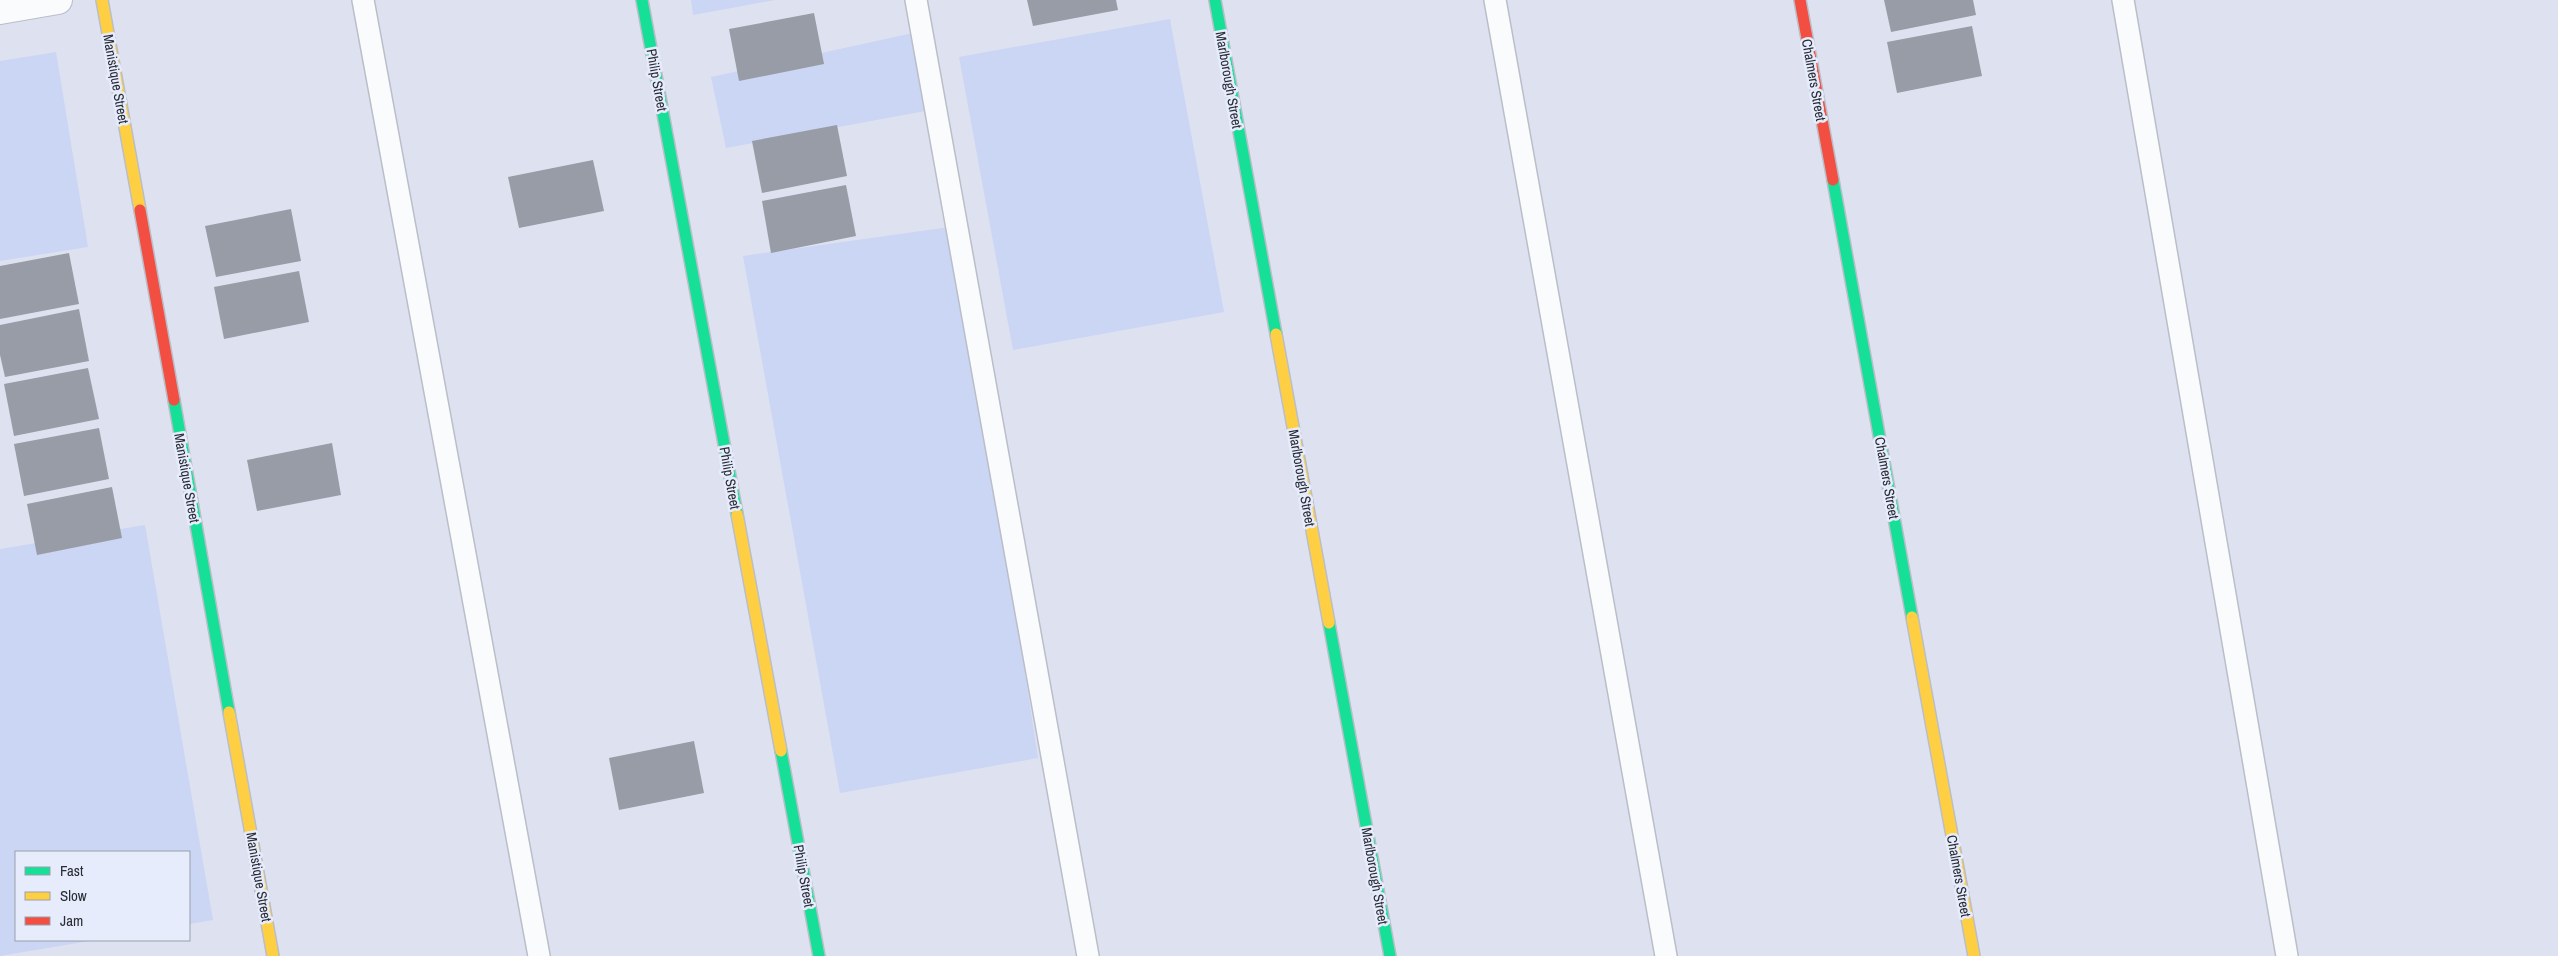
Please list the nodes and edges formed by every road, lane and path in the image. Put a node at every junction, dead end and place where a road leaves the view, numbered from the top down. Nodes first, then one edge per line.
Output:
1 (58, 0) edge
2 (102, 0) edge
3 (363, 0) edge
4 (642, 0) edge
5 (916, 0) edge
6 (1215, 0) edge
7 (1495, 0) edge
8 (1800, 0) edge
9 (2123, 0) edge
10 (0, 10) edge
11 (273, 956) edge
12 (539, 956) edge
13 (819, 956) edge
14 (1088, 956) edge
15 (1390, 956) edge
16 (1666, 956) edge
17 (1974, 956) edge
18 (2288, 956) edge

1 - 10 street
2 - 11 street, Manistique Street
3 - 12 lane
4 - 13 street, Philip Street
5 - 14 lane
6 - 15 street, Marlborough Street
7 - 16 lane
8 - 17 street, Chalmers Street
9 - 18 lane

